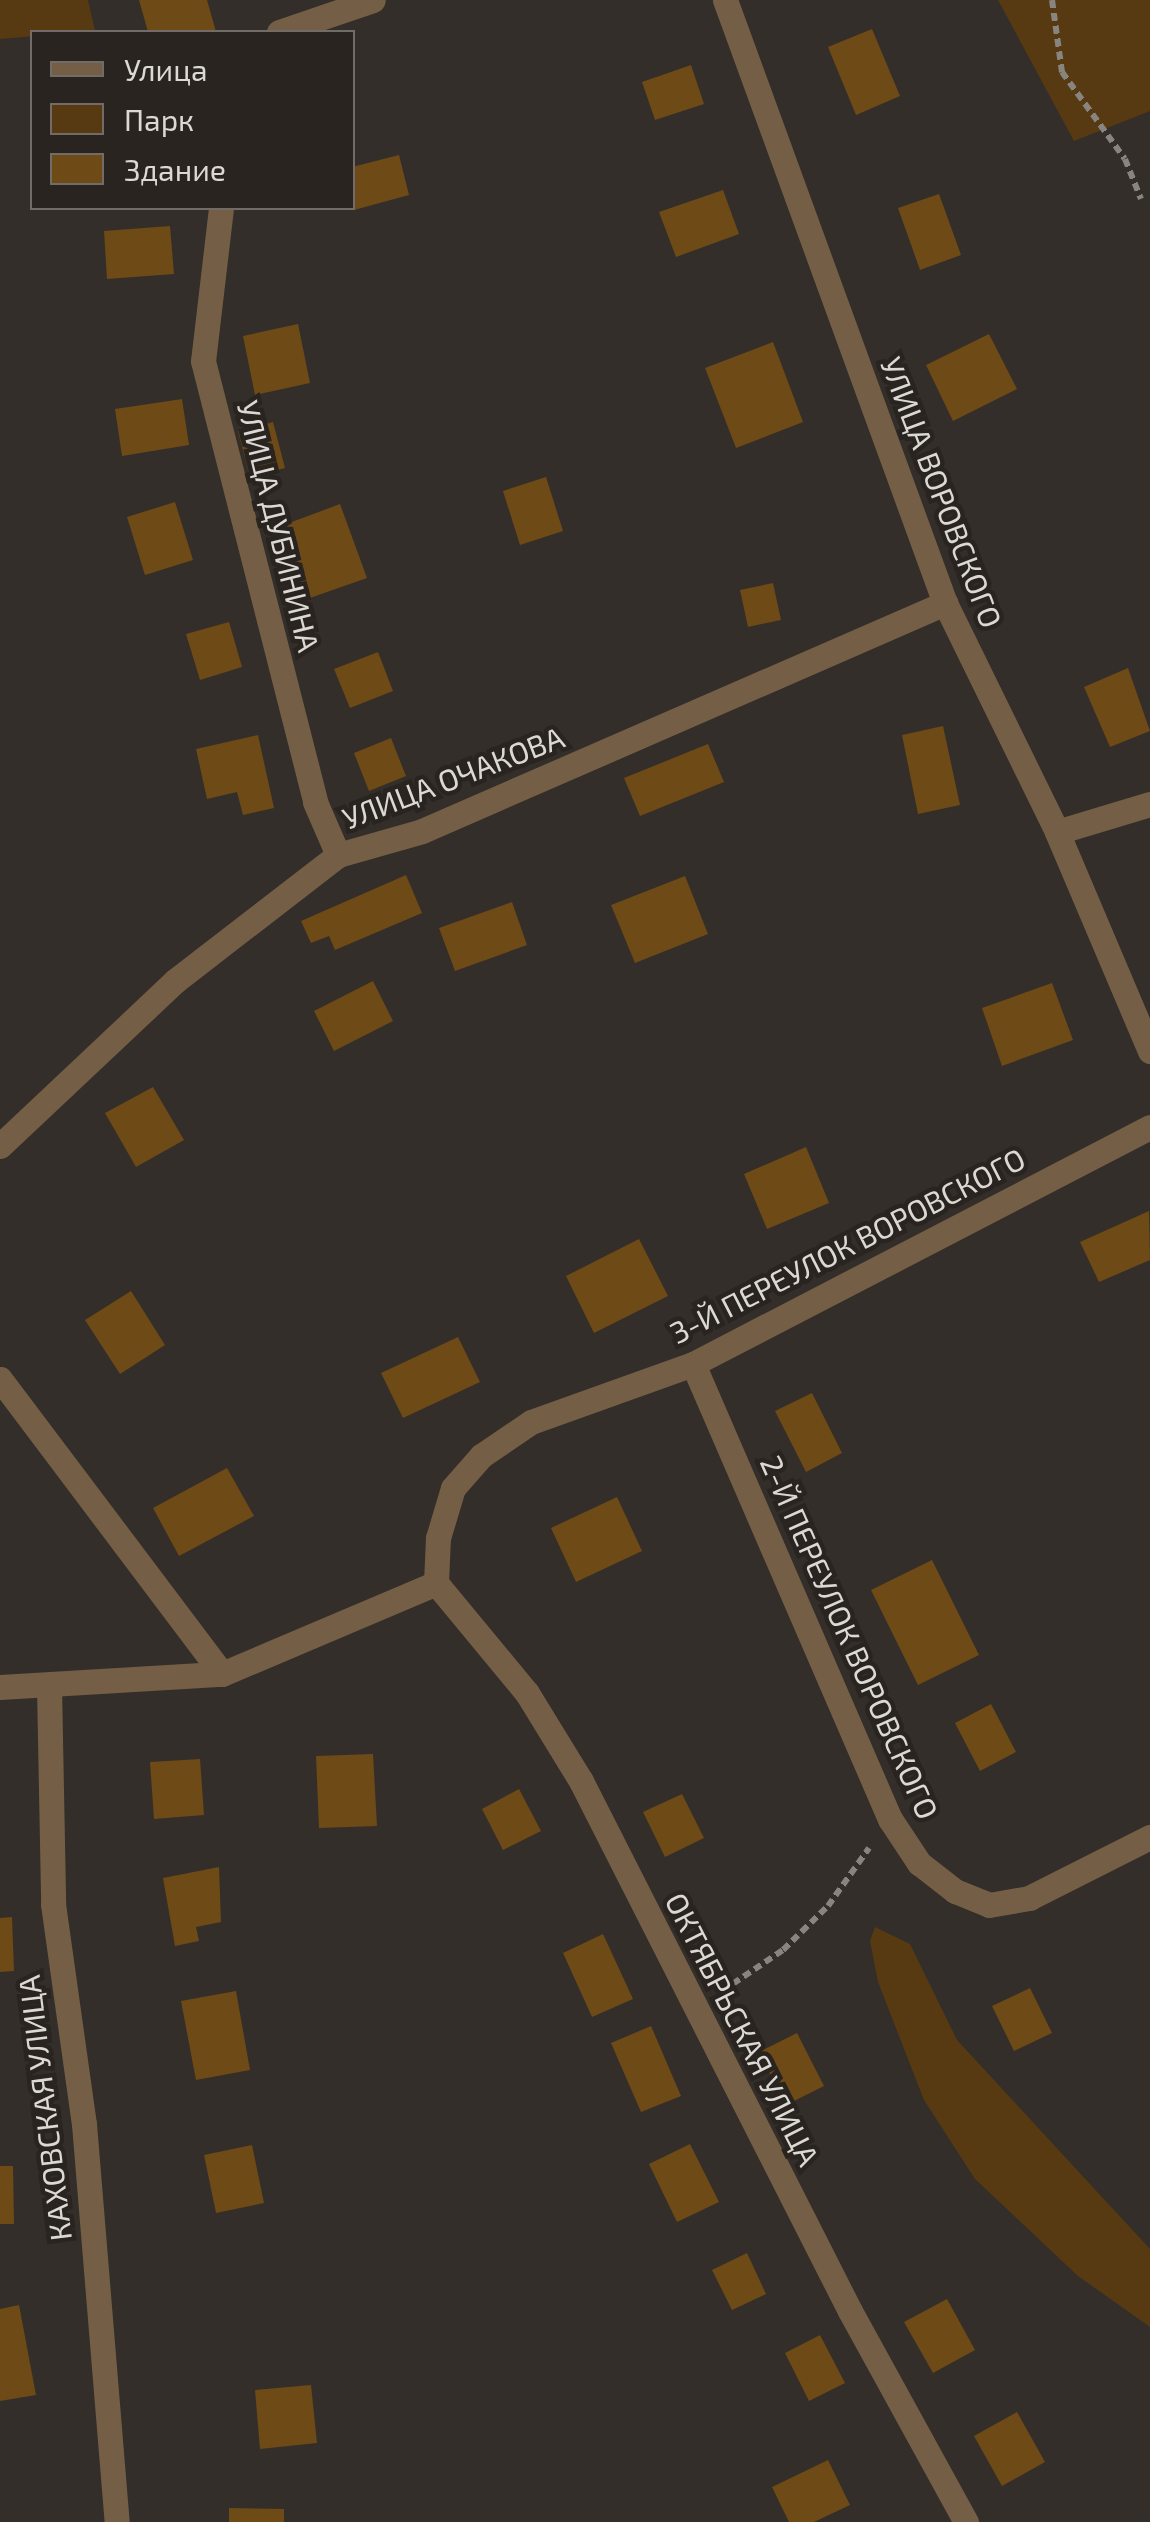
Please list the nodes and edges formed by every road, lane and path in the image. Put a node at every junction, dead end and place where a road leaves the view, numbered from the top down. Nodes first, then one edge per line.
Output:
1 (373, 0) edge
2 (725, 0) edge
3 (1052, 0) edge
4 (285, 30) edge
5 (1142, 199) dead end
6 (222, 210) edge
7 (945, 603) junction
8 (1150, 804) edge
9 (1057, 832) junction
10 (338, 855) junction
11 (1150, 1051) edge
12 (1150, 1127) edge
13 (0, 1146) edge
14 (694, 1364) junction
15 (0, 1379) edge
16 (436, 1582) junction
17 (222, 1674) junction
18 (49, 1686) junction
19 (0, 1688) edge
20 (890, 1818) junction
21 (1150, 1836) edge
22 (697, 2008) junction
23 (117, 2522) edge
24 (966, 2522) edge

1 - 4 street
2 - 7 street, УЛИЦА ВОРОВСКОГО
3 - 5 path
6 - 10 street, УЛИЦА ДУБИНИНА
7 - 9 street, УЛИЦА ВОРОВСКОГО
7 - 10 street, УЛИЦА ОЧАКОВА
8 - 9 street
9 - 11 street, УЛИЦА ВОРОВСКОГО
10 - 13 street, УЛИЦА ОЧАКОВА
12 - 14 street, 3-Й ПЕРЕУЛОК ВОРОВСКОГО
14 - 16 street, 3-Й ПЕРЕУЛОК ВОРОВСКОГО
14 - 20 street, 2-Й ПЕРЕУЛОК ВОРОВСКОГО
15 - 17 street
16 - 17 street
16 - 22 street, ОКТЯБРЬСКАЯ УЛИЦА
17 - 18 street
18 - 19 street
18 - 23 street, КАХОВСКАЯ УЛИЦА
20 - 21 street, 2-Й ПЕРЕУЛОК ВОРОВСКОГО
20 - 22 path
22 - 24 street, ОКТЯБРЬСКАЯ УЛИЦА

